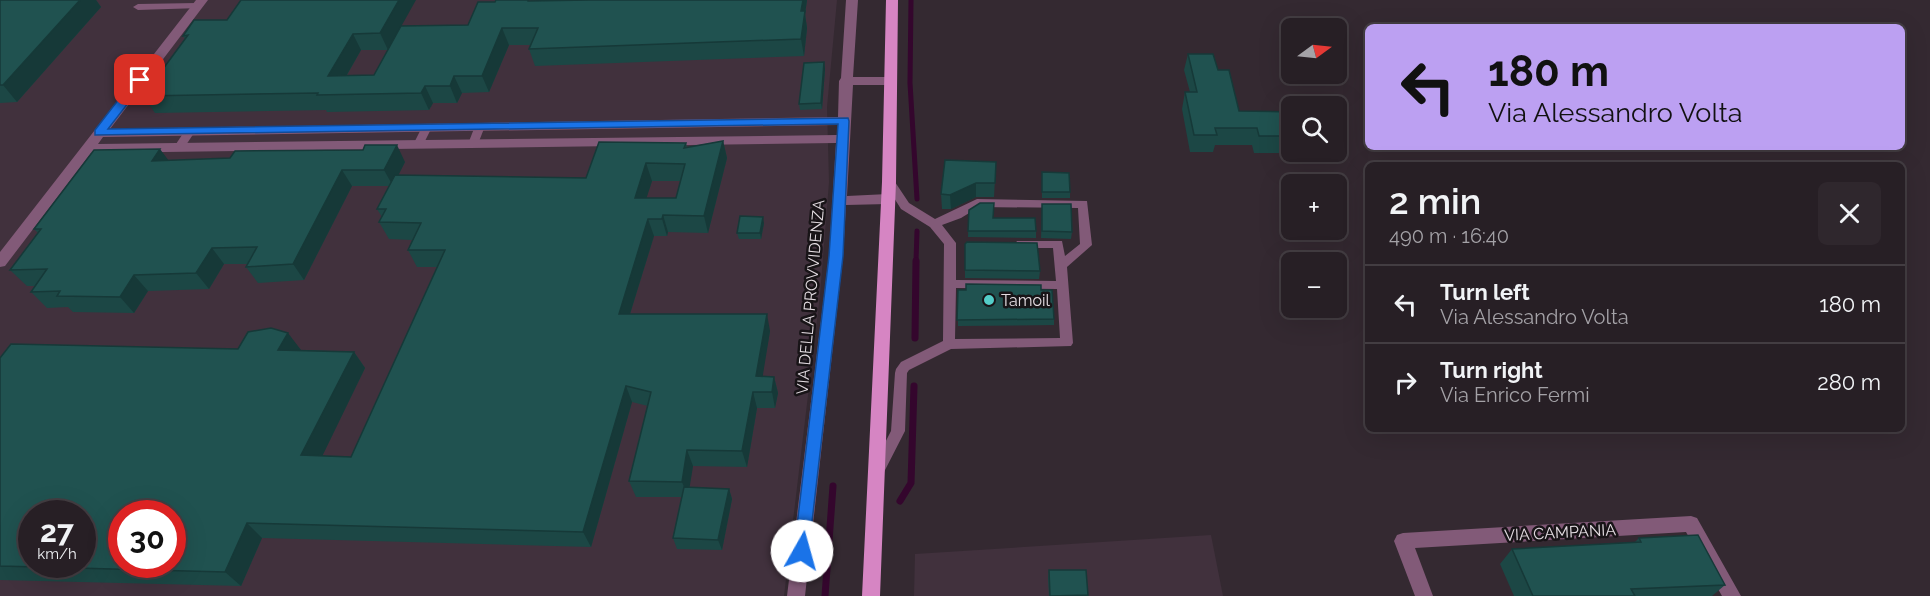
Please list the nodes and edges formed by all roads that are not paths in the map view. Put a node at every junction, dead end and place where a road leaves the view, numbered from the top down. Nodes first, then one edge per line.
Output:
1 (852, 0) edge
2 (892, 0) edge
3 (199, 3) edge
4 (138, 7) dead end
5 (845, 81) junction
6 (891, 81) junction
7 (844, 121) junction
8 (480, 126) junction
9 (427, 127) junction
10 (190, 131) junction
11 (99, 133) junction
12 (843, 139) junction
13 (472, 144) junction
14 (418, 145) junction
15 (178, 148) junction
16 (87, 149) junction
17 (888, 182) junction
18 (888, 199) junction
19 (838, 201) junction
20 (934, 224) junction
21 (1004, 244) edge
22 (0, 262) edge
23 (1061, 266) junction
24 (950, 284) junction
25 (1062, 285) junction
26 (949, 344) junction
27 (875, 476) junction
28 (796, 596) edge
29 (872, 596) edge
30 (1424, 596) edge
31 (1732, 596) edge

1 - 5 street, VIA DELLA PROVVIDENZA
2 - 6 main road
3 - 4 lane
3 - 11 street
5 - 6 street
5 - 7 street, VIA DELLA PROVVIDENZA
6 - 17 main road
7 - 8 street
7 - 12 street, VIA DELLA PROVVIDENZA
8 - 9 street
8 - 13 lane
9 - 10 street
9 - 14 lane
10 - 11 street
10 - 15 lane
11 - 16 street
12 - 13 street
12 - 19 street, VIA DELLA PROVVIDENZA
13 - 14 street
14 - 15 street
15 - 16 street
16 - 22 street
17 - 18 main road
17 - 20 lane
18 - 19 street
18 - 27 main road
19 - 28 street, VIA DELLA PROVVIDENZA
20 - 23 lane
20 - 24 lane
21 - 23 lane
23 - 25 lane
24 - 25 lane
24 - 26 lane
25 - 26 lane
26 - 27 lane
27 - 29 main road
30 - 31 street, VIA CAMPANIA

